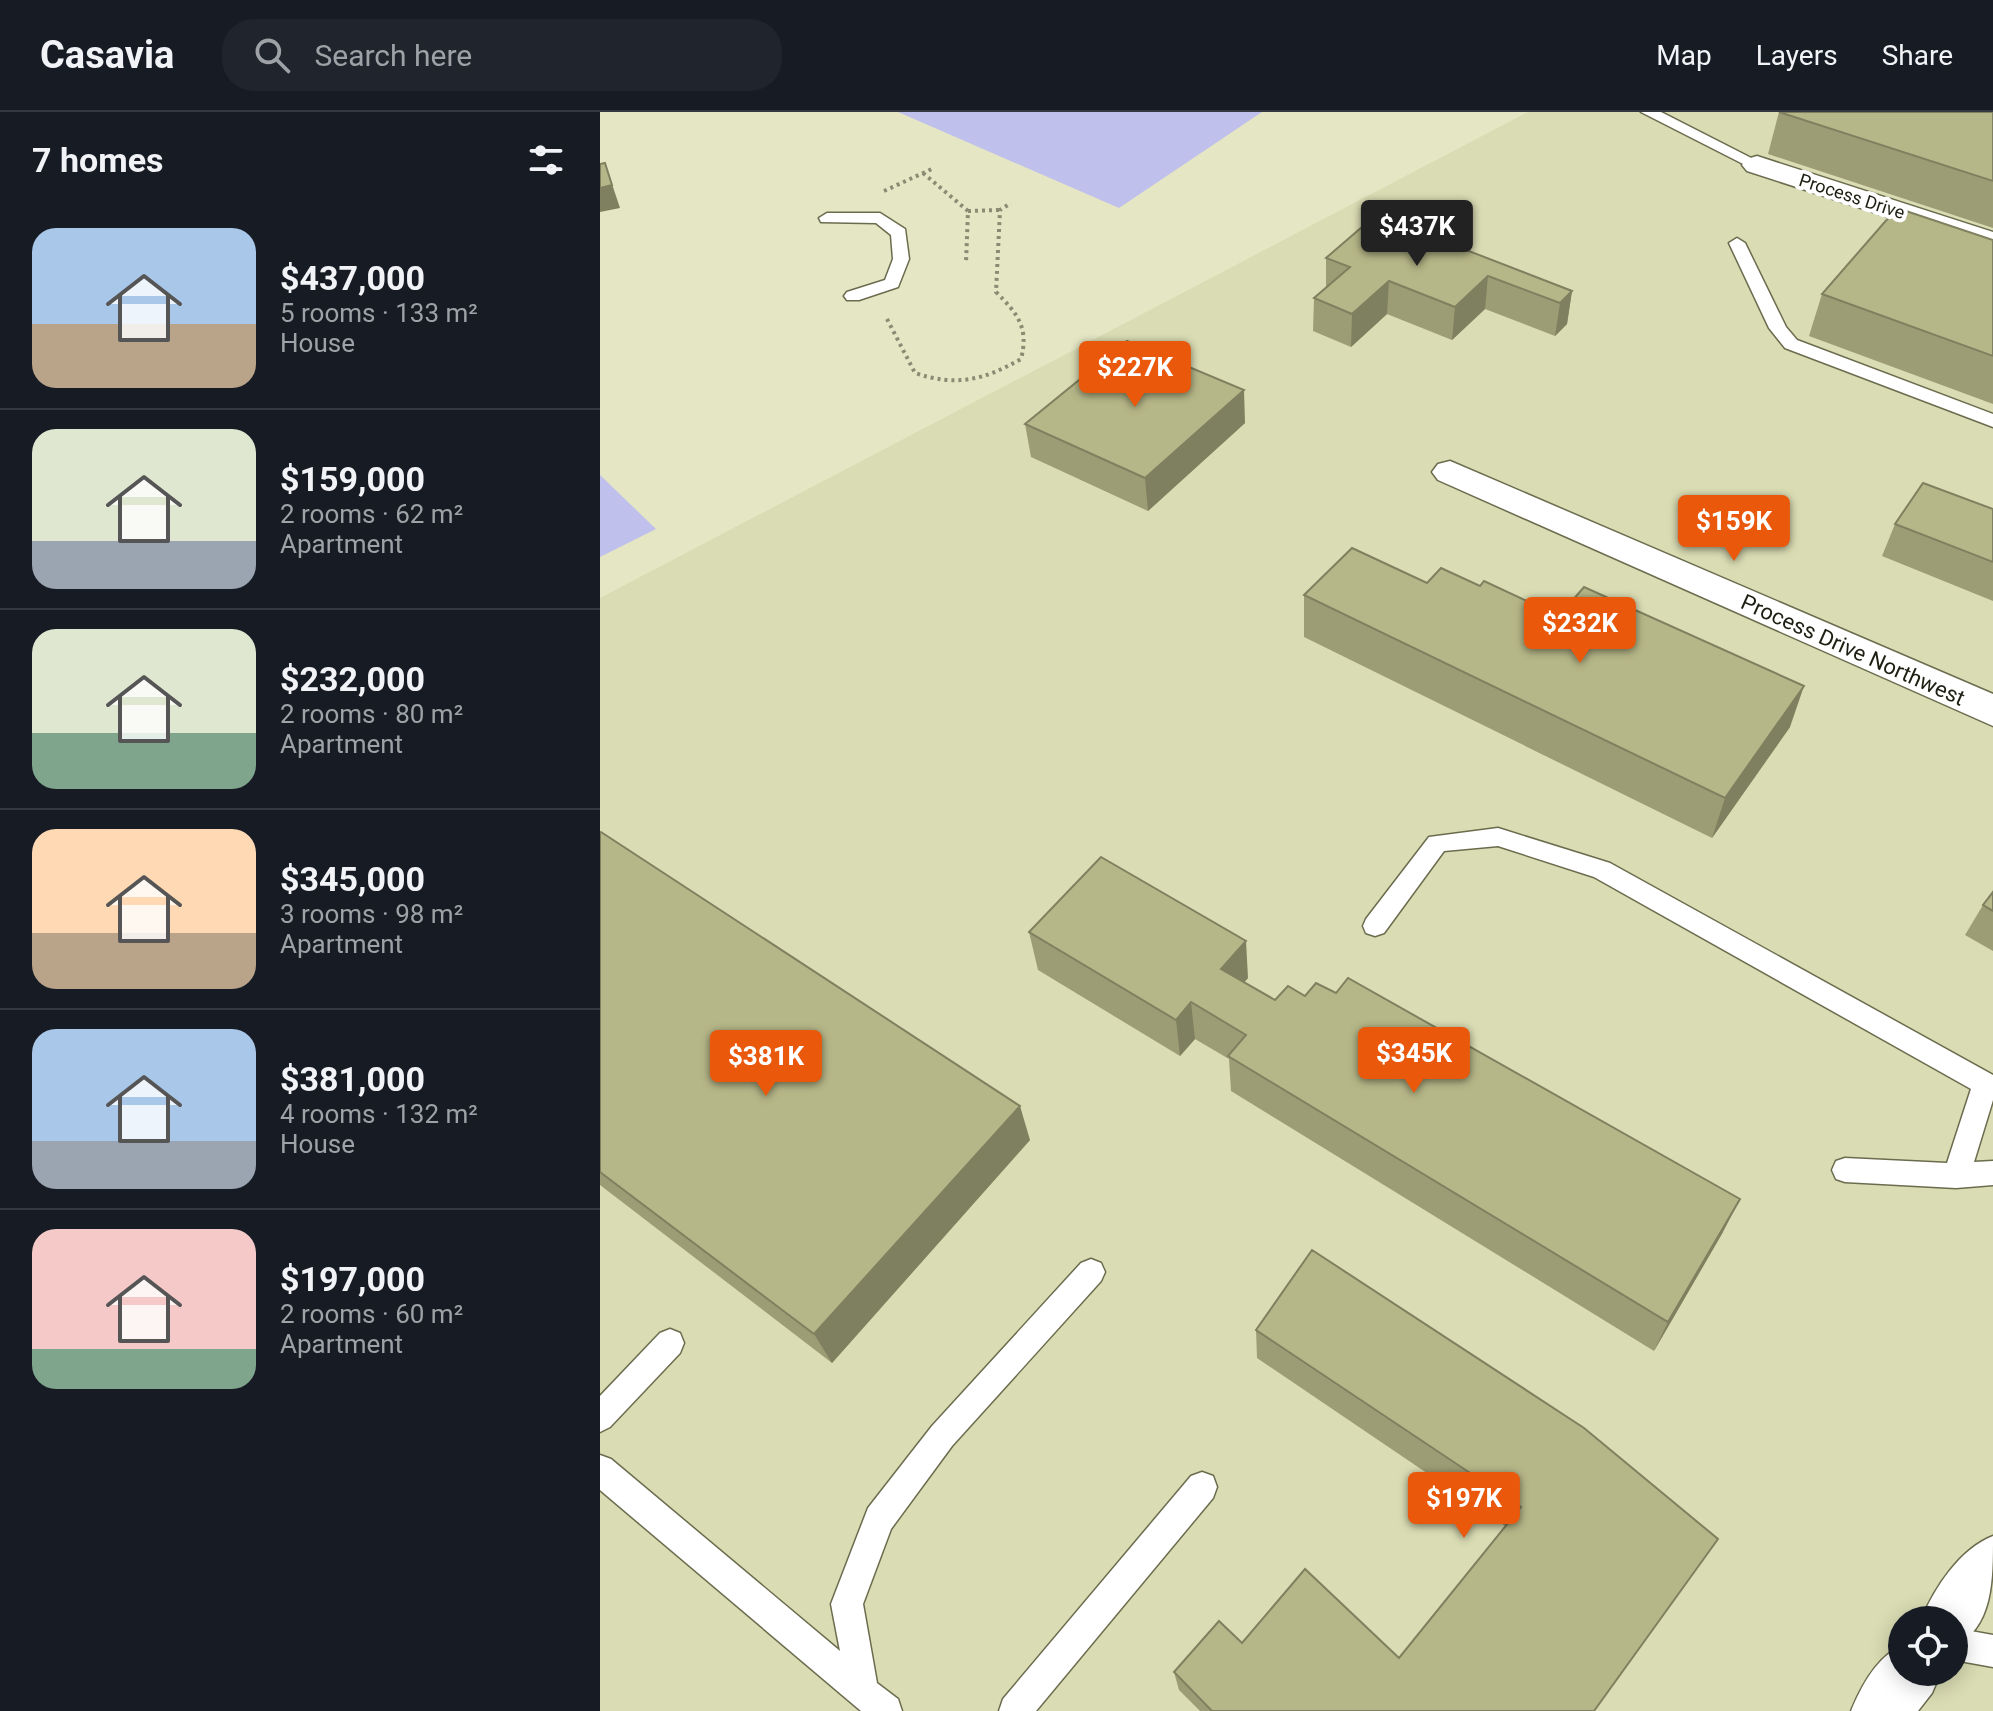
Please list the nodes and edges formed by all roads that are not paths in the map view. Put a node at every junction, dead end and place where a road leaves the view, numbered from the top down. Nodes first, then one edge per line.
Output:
1 (1650, 112) edge
2 (1757, 165) joint
3 (827, 218) dead end
4 (1993, 242) edge
5 (1737, 243) dead end
6 (853, 296) dead end
7 (1993, 421) edge
8 (1450, 472) dead end
9 (1993, 711) edge
10 (1375, 926) dead end
11 (1989, 1086) edge
12 (1845, 1170) dead end
13 (1993, 1173) edge
14 (1956, 1176) junction
15 (1091, 1272) dead end
16 (670, 1343) dead end
17 (600, 1417) edge
18 (600, 1470) edge
19 (1202, 1487) dead end
20 (1993, 1564) edge
21 (1961, 1606) edge
22 (1968, 1647) edge
23 (1993, 1651) edge
24 (1900, 1686) edge
25 (874, 1701) edge
26 (1015, 1711) edge
27 (1881, 1711) edge

1 - 2 lane
2 - 4 street, Process Drive
3 - 6 lane
5 - 7 lane
8 - 9 street, Process Drive Northwest
10 - 11 lane
11 - 14 lane
12 - 14 lane
13 - 14 lane
15 - 25 lane
16 - 17 lane
18 - 25 lane
19 - 26 lane
20 - 21 street
22 - 23 lane
24 - 27 street

